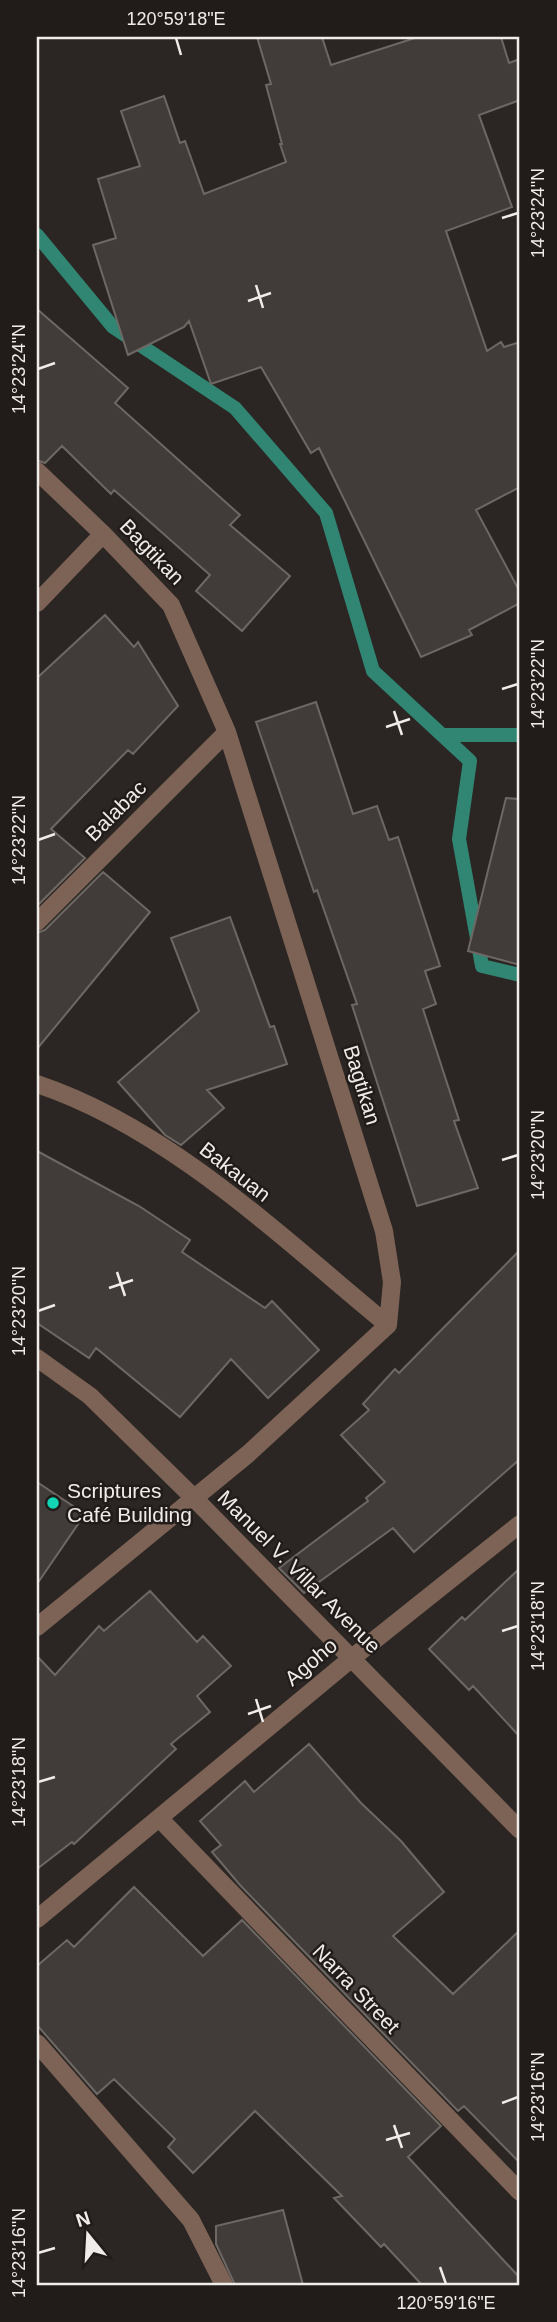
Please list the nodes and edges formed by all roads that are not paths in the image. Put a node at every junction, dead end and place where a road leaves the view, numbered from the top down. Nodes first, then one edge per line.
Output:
1 (37, 471) edge
2 (103, 534) junction
3 (37, 603) edge
4 (227, 732) junction
5 (37, 922) edge
6 (37, 1084) edge
7 (388, 1325) junction
8 (37, 1358) edge
9 (194, 1498) junction
10 (520, 1524) edge
11 (37, 1628) edge
12 (352, 1658) junction
13 (159, 1818) junction
14 (520, 1830) edge
15 (37, 1919) edge
16 (37, 2043) edge
17 (520, 2192) edge
18 (224, 2285) edge

1 - 2 street, Bagtikan
2 - 3 street
2 - 4 street, Bagtikan
4 - 5 street, Balabac
4 - 7 street, Bagtikan
6 - 7 street, Bakauan
7 - 9 street
8 - 9 street, Manuel V. Villar Avenue
9 - 11 street
9 - 12 street, Manuel V. Villar Avenue
10 - 12 street, Agoho
12 - 13 street, Agoho
12 - 14 street, Manuel V. Villar Avenue
13 - 15 street, Agoho
13 - 17 street, Narra Street
16 - 18 street

